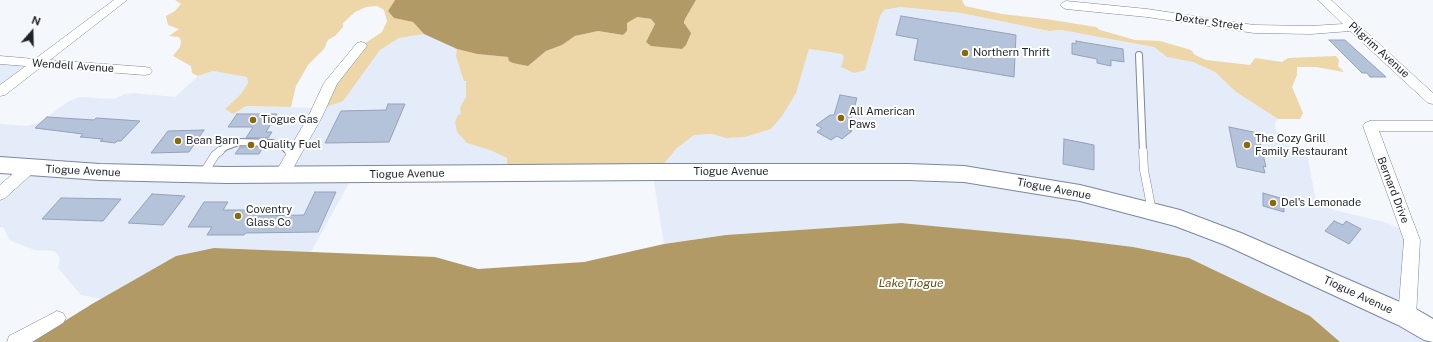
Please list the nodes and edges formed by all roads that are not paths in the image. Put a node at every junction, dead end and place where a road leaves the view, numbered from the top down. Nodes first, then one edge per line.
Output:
1 (121, 0) edge
2 (1324, 0) edge
3 (1066, 5) dead end
4 (1353, 27) junction
5 (361, 46) dead end
6 (1140, 55) dead end
7 (0, 60) edge
8 (37, 64) junction
9 (145, 71) dead end
10 (0, 92) edge
11 (1433, 100) edge
12 (1433, 126) edge
13 (0, 165) edge
14 (286, 167) junction
15 (29, 168) junction
16 (202, 174) junction
17 (0, 194) edge
18 (1152, 211) junction
19 (1407, 317) junction
20 (56, 318) dead end
21 (1433, 332) edge
22 (16, 342) edge

1 - 8 street
2 - 4 street, Pilgrim Avenue
3 - 4 street, Dexter Street
4 - 11 street, Pilgrim Avenue
5 - 14 street
6 - 18 lane
7 - 8 street, Wendell Avenue
8 - 9 street, Wendell Avenue
8 - 10 street
12 - 19 street, Bernard Drive
13 - 15 main road, Tiogue Avenue
14 - 16 main road, Tiogue Avenue
14 - 16 lane
14 - 18 main road, Tiogue Avenue
15 - 16 main road, Tiogue Avenue
15 - 17 street
18 - 19 main road, Tiogue Avenue
19 - 21 main road, Tiogue Avenue
20 - 22 street

